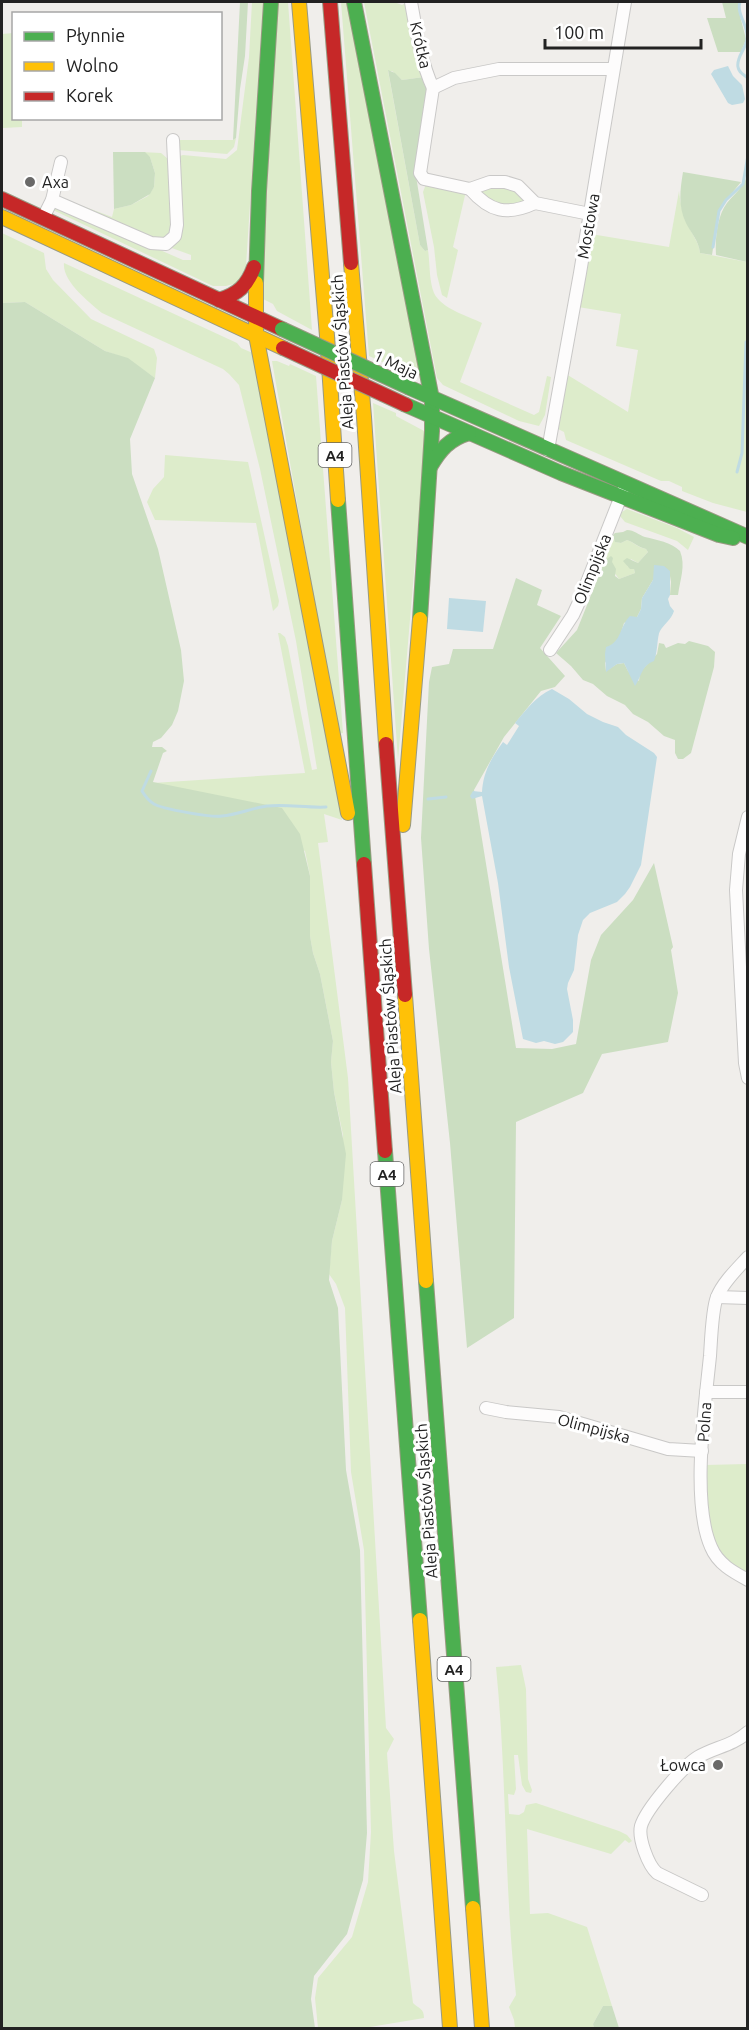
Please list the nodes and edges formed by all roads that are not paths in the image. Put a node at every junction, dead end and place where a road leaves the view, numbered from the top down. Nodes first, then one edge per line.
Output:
1 (271, 2) edge
2 (299, 2) edge
3 (330, 2) edge
4 (354, 2) edge
5 (411, 2) edge
6 (625, 2) edge
7 (613, 69) junction
8 (433, 88) junction
9 (173, 140) dead end
10 (61, 162) dead end
11 (470, 189) junction
12 (2, 199) edge
13 (52, 200) junction
14 (535, 203) junction
15 (590, 214) junction
16 (2, 217) edge
17 (43, 218) junction
18 (256, 261) junction
19 (219, 300) junction
20 (255, 316) junction
21 (256, 335) junction
22 (432, 399) junction
23 (433, 417) junction
24 (469, 433) junction
25 (548, 450) junction
26 (430, 468) junction
27 (625, 483) junction
28 (621, 498) junction
29 (747, 538) edge
30 (550, 650) dead end
31 (747, 817) edge
32 (398, 901) junction
33 (367, 908) junction
34 (747, 1078) edge
35 (747, 1257) edge
36 (717, 1297) junction
37 (747, 1298) edge
38 (706, 1392) junction
39 (747, 1392) edge
40 (486, 1408) dead end
41 (702, 1451) junction
42 (747, 1580) edge
43 (747, 1732) edge
44 (702, 1895) dead end
45 (450, 2028) edge
46 (482, 2028) edge

1 - 18 main road
2 - 33 main road, Aleja Piastów Śląskich / A4
3 - 32 main road, Aleja Piastów Śląskich / A4
4 - 22 main road
5 - 8 street, Krótka
6 - 7 street, Mostowa
7 - 8 street
7 - 15 street, Mostowa
8 - 11 street
9 - 13 street
10 - 13 street
11 - 14 street
11 - 14 street
12 - 17 main road, 1 Maja
13 - 17 street
14 - 15 street
15 - 25 street, Mostowa
16 - 21 main road, 1 Maja
17 - 19 main road, 1 Maja
18 - 19 main road
18 - 20 main road
19 - 20 main road, 1 Maja
20 - 21 main road
20 - 22 main road, 1 Maja, bridge
21 - 23 main road, 1 Maja, bridge
21 - 33 main road
22 - 23 main road
22 - 25 main road, 1 Maja
23 - 24 main road, 1 Maja
23 - 26 main road
24 - 26 main road
24 - 28 main road, 1 Maja
25 - 27 main road, 1 Maja
26 - 32 main road
27 - 28 street, Olimpijska
27 - 29 main road, 1 Maja
28 - 29 main road, 1 Maja
28 - 30 street, Olimpijska
31 - 34 street
32 - 46 main road, Aleja Piastów Śląskich / A4
33 - 45 main road, Aleja Piastów Śląskich / A4
35 - 36 street
36 - 37 street
36 - 38 street, Polna
38 - 39 street
38 - 41 street, Polna
40 - 41 street, Olimpijska
41 - 42 street, Polna
43 - 44 street

